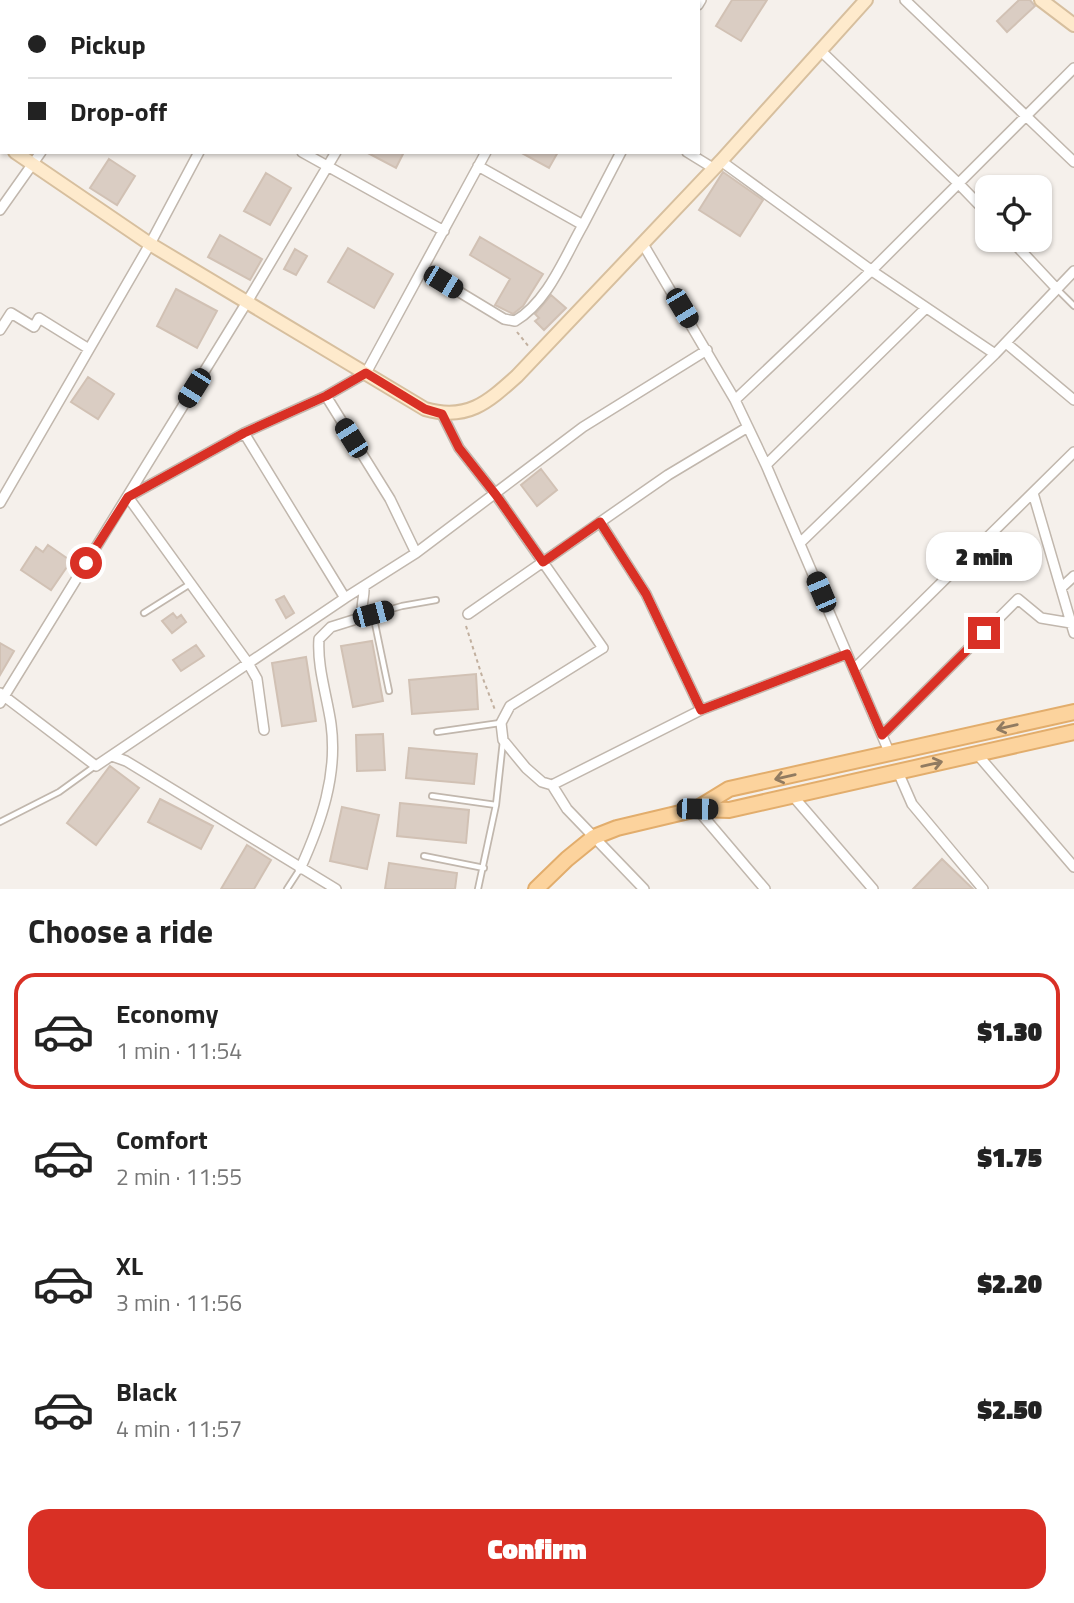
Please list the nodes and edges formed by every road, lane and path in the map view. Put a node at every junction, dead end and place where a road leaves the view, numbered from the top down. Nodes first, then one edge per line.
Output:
1 (866, 0) edge
2 (905, 0) edge
3 (1041, 0) edge
4 (1074, 25) edge
5 (821, 51) junction
6 (1074, 68) edge
7 (1026, 115) junction
8 (18, 154) edge
9 (40, 154) edge
10 (198, 154) edge
11 (306, 154) edge
12 (335, 154) edge
13 (485, 154) edge
14 (620, 154) edge
15 (692, 154) edge
16 (1074, 162) edge
17 (717, 164) junction
18 (34, 165) junction
19 (327, 166) junction
20 (478, 166) junction
21 (958, 183) junction
22 (975, 201) edge
23 (0, 210) edge
24 (583, 225) junction
25 (444, 231) junction
26 (150, 244) junction
27 (643, 244) junction
28 (1022, 252) edge
29 (872, 270) junction
30 (423, 271) junction
31 (1074, 271) edge
32 (1057, 289) junction
33 (247, 302) junction
34 (1074, 306) edge
35 (926, 308) junction
36 (515, 321) junction
37 (0, 330) edge
38 (1006, 343) junction
39 (89, 349) junction
40 (707, 350) junction
41 (995, 354) junction
42 (536, 356) junction
43 (366, 373) junction
44 (326, 396) junction
45 (735, 400) junction
46 (1074, 400) edge
47 (442, 414) junction
48 (748, 427) junction
49 (244, 433) junction
50 (1074, 452) edge
51 (766, 464) junction
52 (1033, 493) junction
53 (496, 495) junction
54 (128, 497) junction
55 (0, 503) edge
56 (600, 522) junction
57 (800, 543) junction
58 (416, 554) junction
59 (543, 562) junction
60 (1074, 576) edge
61 (190, 584) junction
62 (364, 586) junction
63 (1061, 588) junction
64 (345, 598) junction
65 (436, 600) dead end
66 (144, 613) dead end
67 (373, 614) junction
68 (468, 614) joint
69 (363, 617) junction
70 (1071, 623) junction
71 (1074, 634) edge
72 (847, 654) junction
73 (248, 663) junction
74 (854, 669) junction
75 (389, 691) dead end
76 (1, 697) edge
77 (701, 710) junction
78 (1074, 712) edge
79 (501, 723) junction
80 (264, 730) dead end
81 (437, 732) dead end
82 (1074, 732) edge
83 (882, 735) junction
84 (503, 740) junction
85 (890, 754) junction
86 (977, 754) junction
87 (111, 756) junction
88 (96, 766) junction
89 (898, 772) junction
90 (552, 785) junction
91 (793, 795) junction
92 (432, 796) dead end
93 (496, 805) junction
94 (697, 809) junction
95 (0, 822) edge
96 (594, 837) junction
97 (424, 856) dead end
98 (1074, 867) edge
99 (484, 868) junction
100 (300, 869) junction
101 (287, 889) edge
102 (336, 889) edge
103 (478, 889) edge
104 (536, 889) edge
105 (644, 889) edge
106 (765, 889) edge
107 (873, 889) edge
108 (983, 889) edge

1 - 5 street
2 - 7 street
3 - 4 street
5 - 17 street
5 - 21 street
6 - 7 street
7 - 16 street
7 - 21 street
8 - 18 street
9 - 18 street
10 - 26 street
11 - 19 street
12 - 19 street
13 - 20 street
14 - 24 street
15 - 17 street
17 - 27 street
17 - 29 street
18 - 23 street
18 - 26 street
19 - 25 street
19 - 33 street
20 - 24 street
20 - 25 street
21 - 22 street
21 - 29 street
24 - 36 street
25 - 30 street
26 - 33 street
26 - 39 street
27 - 40 street
27 - 42 street
28 - 32 street
29 - 35 street
29 - 45 street
30 - 36 street
30 - 43 street
31 - 32 street
32 - 34 lane
32 - 38 street
33 - 43 street
33 - 54 street
35 - 41 street
35 - 51 street
36 - 42 path
37 - 39 street
38 - 41 street
38 - 46 street
39 - 55 street
40 - 45 street
40 - 53 street
41 - 57 street
42 - 47 street
43 - 44 street
43 - 47 street
44 - 49 street
44 - 58 street
45 - 48 street
47 - 53 street
48 - 51 street
48 - 56 street
49 - 54 street
49 - 64 street
50 - 52 street
51 - 57 street
52 - 63 street
52 - 74 street
53 - 58 street
53 - 59 street
54 - 61 street
54 - 76 street
56 - 59 street
56 - 77 street
57 - 72 street
58 - 62 street
59 - 68 street
59 - 79 street
60 - 63 street
61 - 66 lane
61 - 73 street
62 - 64 street
62 - 69 street
63 - 70 street
64 - 73 street
65 - 67 lane
67 - 69 lane
67 - 75 lane
68 - 79 path
69 - 100 street
70 - 71 street
70 - 83 street
72 - 74 street
72 - 77 street
73 - 80 street
73 - 87 street
74 - 83 street
76 - 88 street
77 - 90 street
78 -> 85 main road
79 - 81 lane
79 - 84 street
82 - 86 main road
83 - 85 street
84 - 90 street
84 - 93 lane
85 -> 94 main road
89 -> 86 main road
86 - 98 street
87 - 88 street
87 - 100 street
88 - 95 lane
89 - 91 main road
89 - 108 street
90 - 96 street
91 - 94 main road
91 - 107 street
92 - 93 lane
93 - 99 lane
94 - 96 main road
94 - 106 street
96 - 104 main road
96 - 105 street
97 - 99 lane
99 - 103 lane
100 - 101 lane
100 - 102 street

